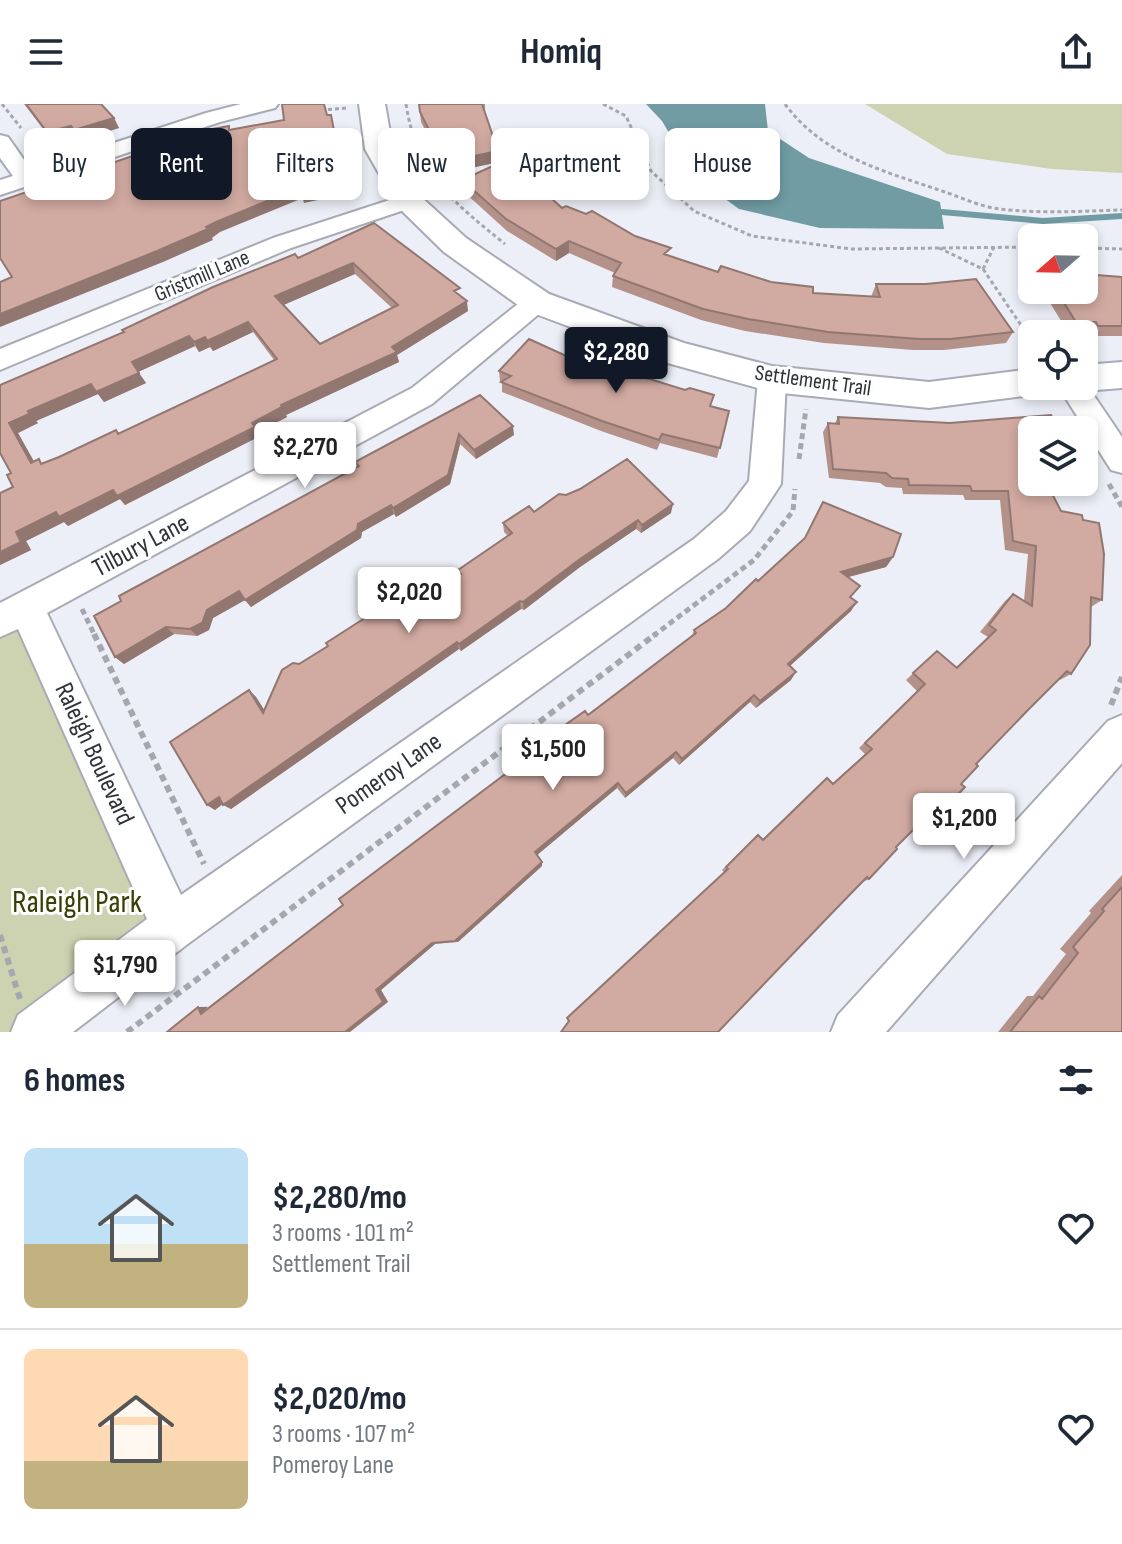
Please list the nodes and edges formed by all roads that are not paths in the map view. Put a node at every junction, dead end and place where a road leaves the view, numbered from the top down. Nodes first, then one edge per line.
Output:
1 (268, 104) edge
2 (366, 105) edge
3 (0, 142) edge
4 (115, 149) edge
5 (24, 176) edge
6 (24, 180) edge
7 (0, 188) edge
8 (408, 201) junction
9 (537, 302) junction
10 (0, 360) edge
11 (1122, 375) edge
12 (1098, 377) edge
13 (772, 379) junction
14 (1018, 384) edge
15 (1081, 400) edge
16 (1122, 461) edge
17 (13, 614) edge
18 (1122, 734) edge
19 (173, 927) junction
20 (28, 1016) edge
21 (855, 1032) edge

1 - 4 street
2 - 8 street, Settlement Trail
3 - 5 street
6 - 7 street
8 - 9 street, Settlement Trail
8 - 10 street, Gristmill Lane
9 - 13 street, Settlement Trail
9 - 17 street, Tilbury Lane
11 - 12 street
13 - 14 street, Settlement Trail
13 - 19 street, Pomeroy Lane
15 - 16 street
17 - 19 street, Raleigh Boulevard
18 - 21 street
19 - 20 street, Pomeroy Lane

